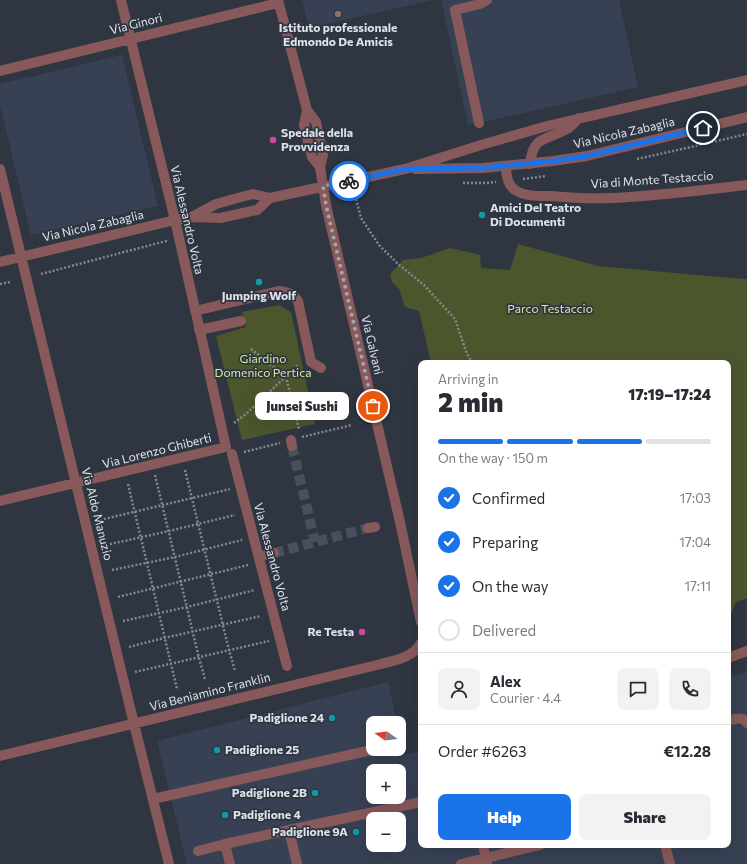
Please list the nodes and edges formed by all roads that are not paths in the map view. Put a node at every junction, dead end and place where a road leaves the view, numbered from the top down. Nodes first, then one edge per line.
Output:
1 (121, 0) edge
2 (487, 0) edge
3 (278, 1) edge
4 (130, 39) junction
5 (0, 71) edge
6 (747, 80) edge
7 (747, 117) edge
8 (579, 118) junction
9 (479, 123) dead end
10 (530, 164) junction
11 (506, 166) junction
12 (0, 169) edge
13 (405, 169) junction
14 (747, 185) edge
15 (323, 186) junction
16 (270, 198) junction
17 (192, 217) junction
18 (175, 220) junction
19 (21, 256) junction
20 (0, 262) edge
21 (195, 311) junction
22 (241, 321) dead end
23 (199, 330) junction
24 (320, 368) dead end
25 (229, 451) junction
26 (76, 483) junction
27 (0, 501) edge
28 (274, 553) tunnel mouth
29 (260, 559) junction
30 (418, 608) edge
31 (418, 647) edge
32 (745, 653) edge
33 (731, 657) edge
34 (286, 666) dead end
35 (731, 720) edge
36 (747, 723) edge
37 (134, 724) junction
38 (366, 751) edge
39 (0, 756) edge
40 (153, 799) junction
41 (418, 803) edge
42 (289, 830) junction
43 (225, 844) junction
44 (484, 848) edge
45 (530, 848) edge
46 (666, 848) edge
47 (198, 851) dead end
48 (487, 861) edge
49 (169, 864) edge
50 (230, 864) edge
51 (297, 864) edge
52 (461, 864) edge
53 (670, 864) edge

1 - 4 street, Via Alessandro Volta
2 - 9 street
3 - 4 street, Via Ginori
3 - 15 street, Via Galvani
4 - 5 street, Via Ginori
4 - 18 street, Via Alessandro Volta
6 - 8 street, Via Nicola Zabaglia
7 - 10 street, Via Nicola Zabaglia
8 - 10 street, Via Nicola Zabaglia
8 - 13 street, Via Nicola Zabaglia
10 - 11 street, Via Nicola Zabaglia
11 - 13 street, Via Nicola Zabaglia
11 - 14 street, Via di Monte Testaccio
12 - 19 street, Via Aldo Manuzio
13 - 15 street, Via Nicola Zabaglia
15 - 16 street, Via Nicola Zabaglia
15 - 30 street, Via Galvani
16 - 17 street, Via Nicola Zabaglia
16 - 17 street, Via Nicola Zabaglia
17 - 18 street, Via Nicola Zabaglia
18 - 19 street, Via Nicola Zabaglia
18 - 21 street, Via Alessandro Volta
19 - 20 street, Via Nicola Zabaglia
19 - 26 street, Via Aldo Manuzio
21 - 23 street, Via Alessandro Volta
21 - 24 street
22 - 23 street
23 - 25 street, Via Alessandro Volta
25 - 26 street, Via Lorenzo Ghiberti
25 - 29 street, Via Alessandro Volta
26 - 27 street, Via Lorenzo Ghiberti
26 - 37 street, Via Aldo Manuzio
28 - 29 street
29 - 34 street, Via Alessandro Volta
31 - 37 street, Via Beniamino Franklin
32 - 33 street
35 - 36 street
37 - 39 street, Via Beniamino Franklin
37 - 40 street, Via Aldo Manuzio
38 - 40 street
40 - 49 street, Via Aldo Manuzio
41 - 42 street
42 - 43 street
42 - 51 street
43 - 47 street
43 - 50 street
44 - 48 street
45 - 48 street
46 - 53 street
48 - 52 street

